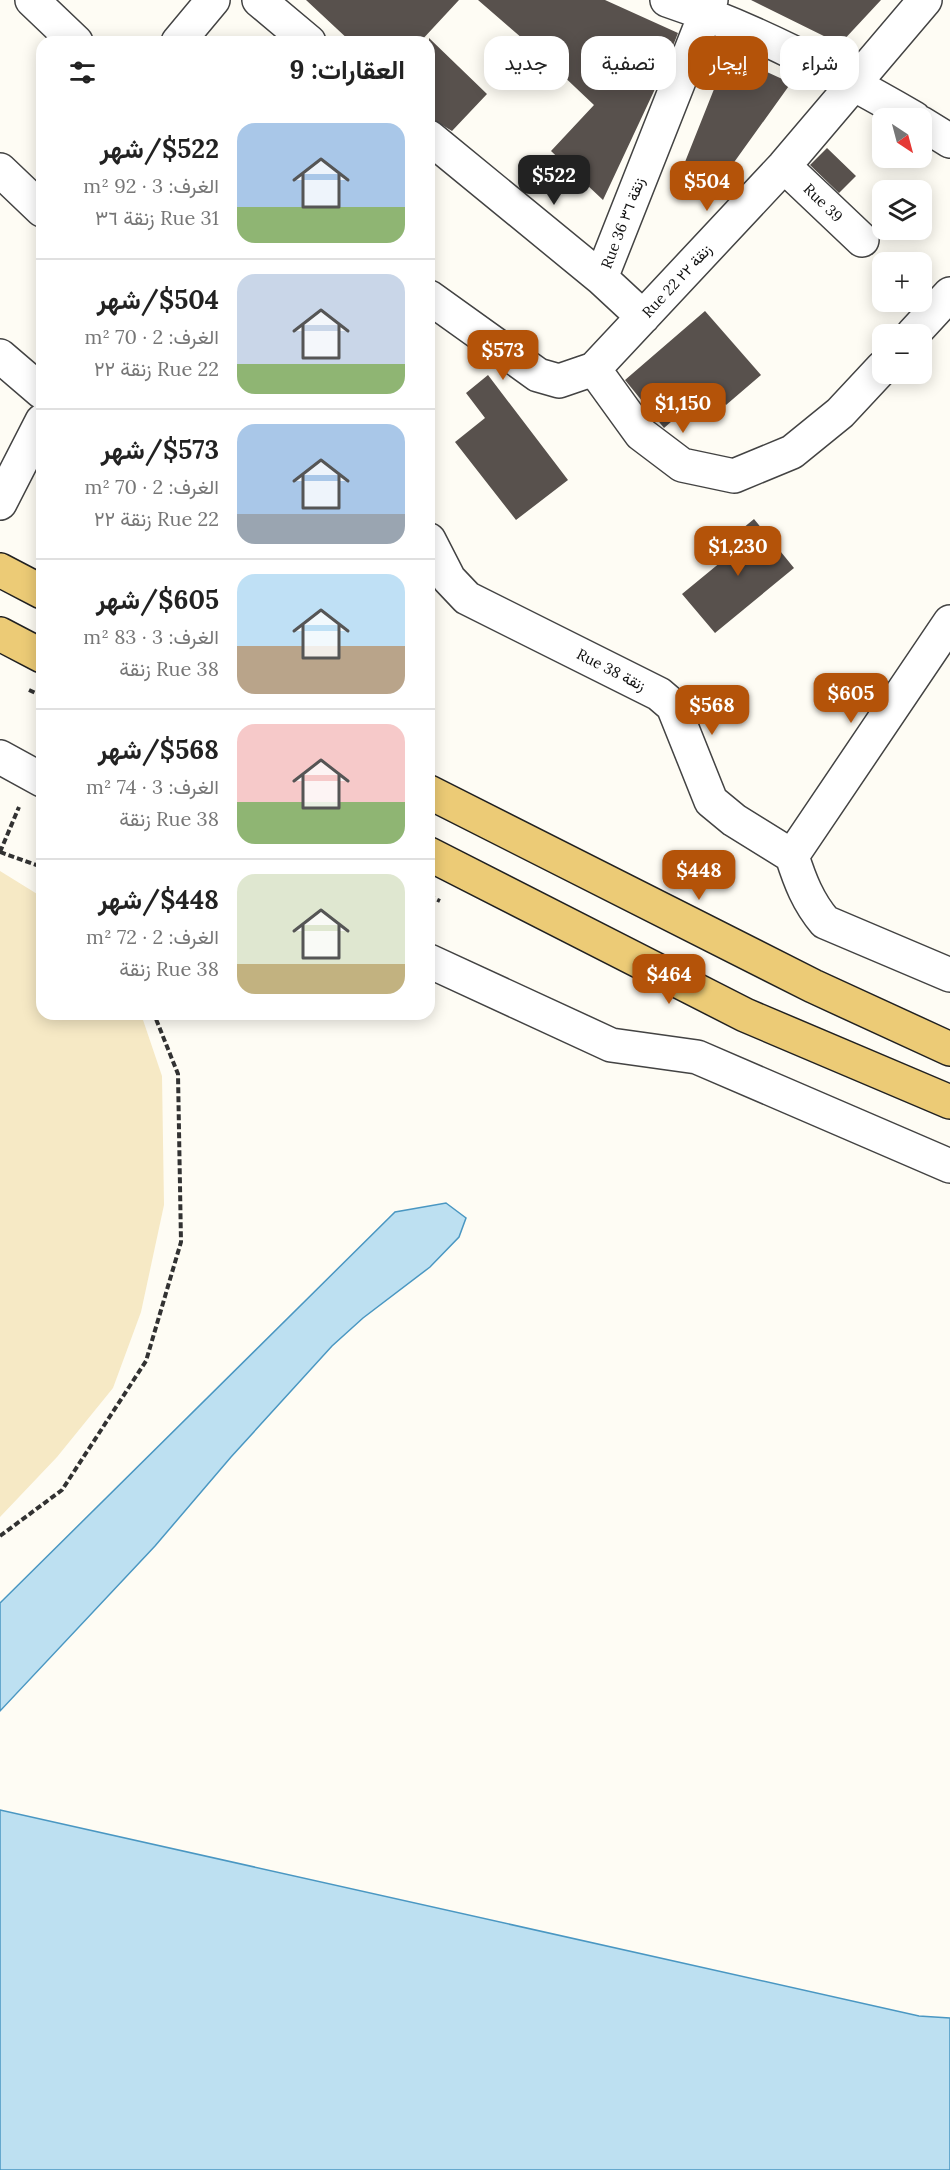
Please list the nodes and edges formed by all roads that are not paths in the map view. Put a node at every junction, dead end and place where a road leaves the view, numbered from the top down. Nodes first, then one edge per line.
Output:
1 (32, 0) edge
2 (213, 0) edge
3 (259, 0) edge
4 (667, 0) edge
5 (925, 0) edge
6 (709, 7) edge
7 (70, 36) edge
8 (183, 36) edge
9 (302, 36) edge
10 (780, 45) edge
11 (859, 76) edge
12 (859, 86) edge
13 (847, 90) edge
14 (897, 108) edge
15 (932, 130) edge
16 (950, 141) edge
17 (435, 142) edge
18 (784, 166) junction
19 (0, 170) edge
20 (36, 204) edge
21 (862, 240) dead end
22 (601, 278) junction
23 (950, 294) edge
24 (435, 301) edge
25 (643, 317) junction
26 (922, 324) edge
27 (0, 356) edge
28 (594, 369) junction
29 (872, 379) edge
30 (36, 387) edge
31 (36, 433) edge
32 (0, 503) edge
33 (435, 552) edge
34 (0, 570) edge
35 (36, 589) edge
36 (950, 622) edge
37 (0, 634) edge
38 (36, 653) edge
39 (0, 757) edge
40 (36, 777) edge
41 (435, 795) edge
42 (792, 856) junction
43 (435, 857) edge
44 (435, 964) edge
45 (950, 975) edge
46 (950, 1049) edge
47 (950, 1102) edge
48 (950, 1166) edge

1 - 7 street
2 - 8 street
3 - 9 street
4 - 6 street
5 - 11 street, Rue 22 زنقة ٢٢
6 - 10 street
6 - 22 street, Rue 36 زنقة ٣٦
12 - 14 street
13 - 18 street, Rue 22 زنقة ٢٢
15 - 16 street
17 - 22 street
18 - 21 street, Rue 39
18 - 25 street, Rue 22 زنقة ٢٢
19 - 20 street
22 - 25 street
23 - 26 street
24 - 28 street
25 - 28 street, Rue 22 زنقة ٢٢
27 - 30 street
28 - 29 street
31 - 32 street
33 - 42 street, Rue 38 زنقة
34 - 35 main road
36 - 42 street
37 - 38 main road
39 - 40 street
41 - 46 main road
42 - 45 street
43 - 47 main road
44 - 48 street

